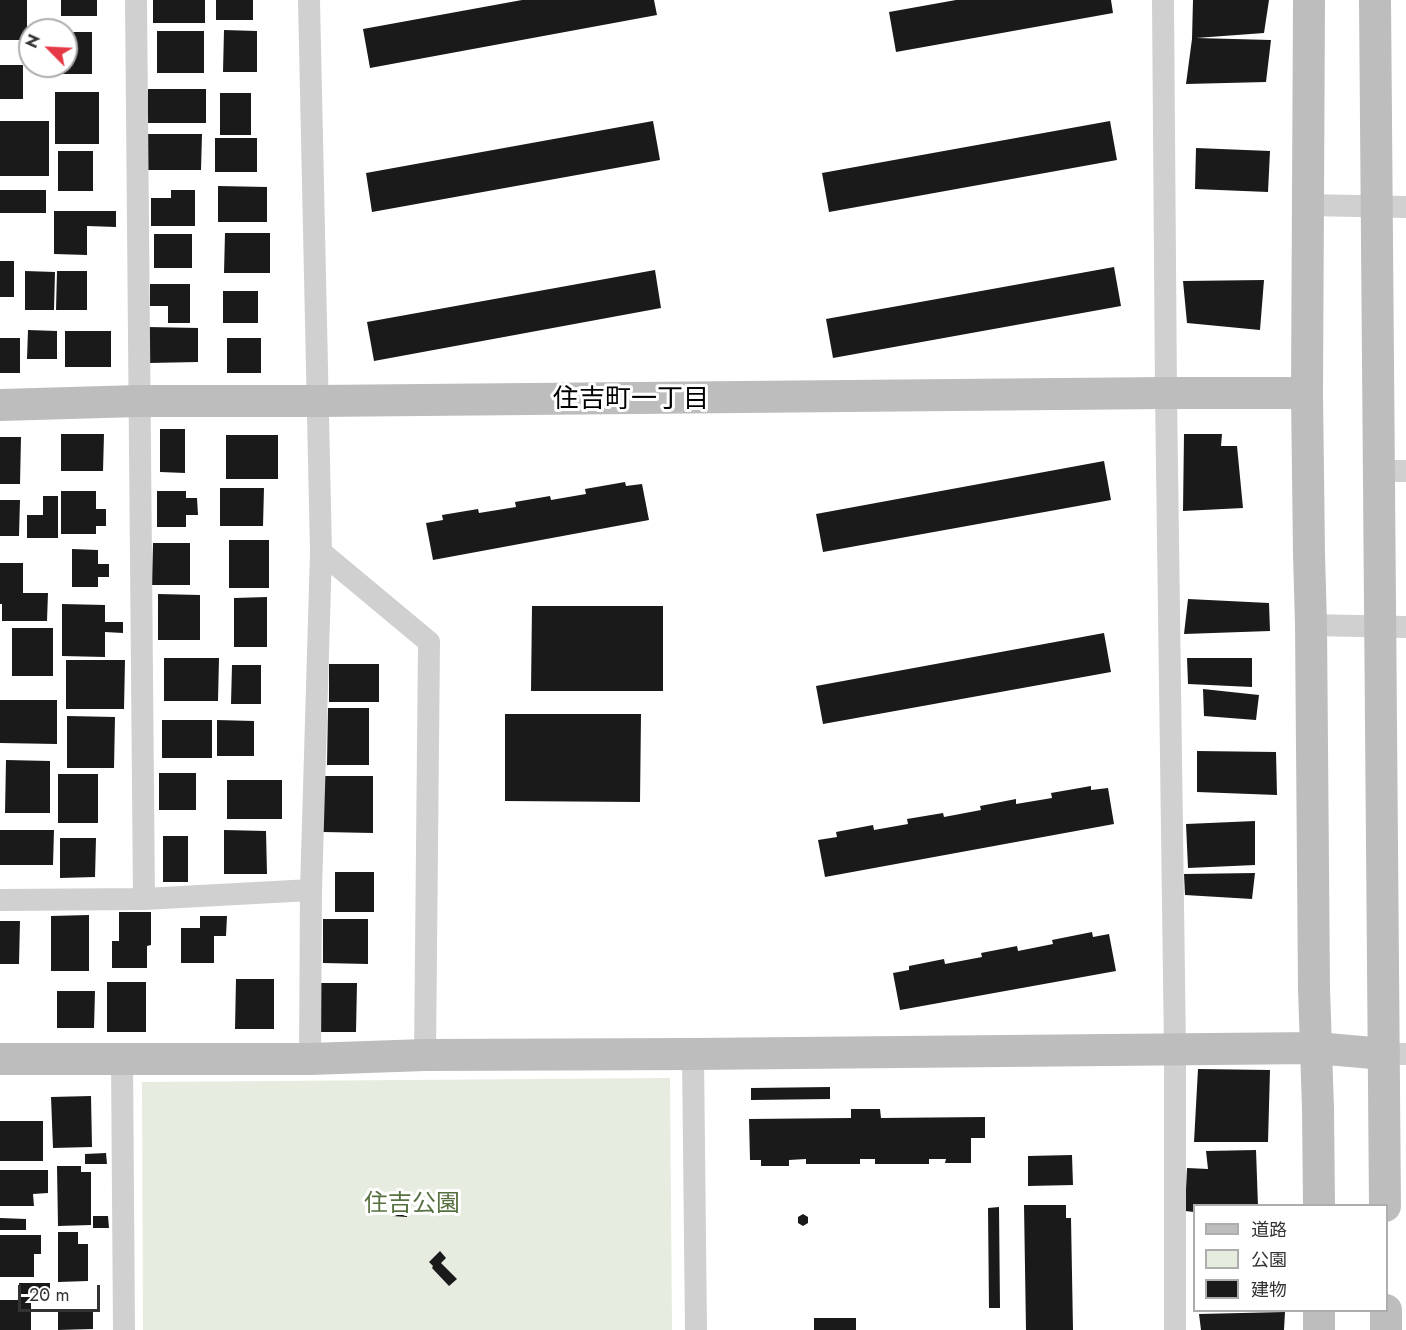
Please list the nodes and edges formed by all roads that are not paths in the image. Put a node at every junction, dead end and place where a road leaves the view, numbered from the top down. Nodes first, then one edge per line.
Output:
1 (136, 0) edge
2 (309, 0) edge
3 (1163, 0) edge
4 (1309, 0) edge
5 (1376, 0) edge
6 (1308, 206) junction
7 (1391, 208) edge
8 (1166, 393) junction
9 (1307, 393) junction
10 (139, 401) junction
11 (317, 401) junction
12 (0, 405) edge
13 (1393, 471) edge
14 (321, 552) junction
15 (1311, 626) junction
16 (1393, 627) edge
17 (311, 890) junction
18 (144, 899) junction
19 (0, 900) edge
20 (1316, 1048) junction
21 (1175, 1050) junction
22 (693, 1054) junction
23 (1395, 1054) edge
24 (425, 1055) junction
25 (0, 1059) edge
26 (122, 1059) junction
27 (310, 1059) junction
28 (1319, 1204) edge
29 (1385, 1204) edge
30 (1319, 1312) edge
31 (1386, 1312) edge
32 (124, 1330) edge
33 (696, 1330) edge
34 (1175, 1330) edge
35 (1319, 1330) edge
36 (1386, 1330) edge

1 - 10 street
2 - 11 street
3 - 8 street
4 - 6 street
5 - 7 street
6 - 7 street
6 - 9 street
7 - 13 street
8 - 9 street
8 - 11 street
8 - 21 street
9 - 15 street
10 - 11 street
10 - 12 street
10 - 18 street
11 - 14 street
13 - 16 street
14 - 17 street
14 - 24 street
15 - 16 street
15 - 20 street
16 - 23 street
17 - 18 street
17 - 27 street
18 - 19 street
20 - 21 street
20 - 23 street
20 - 28 street
21 - 22 street
21 - 34 street
22 - 24 street
22 - 33 street
23 - 29 street
24 - 27 street
25 - 26 street
26 - 27 street
26 - 32 street
30 - 35 street
31 - 36 street

